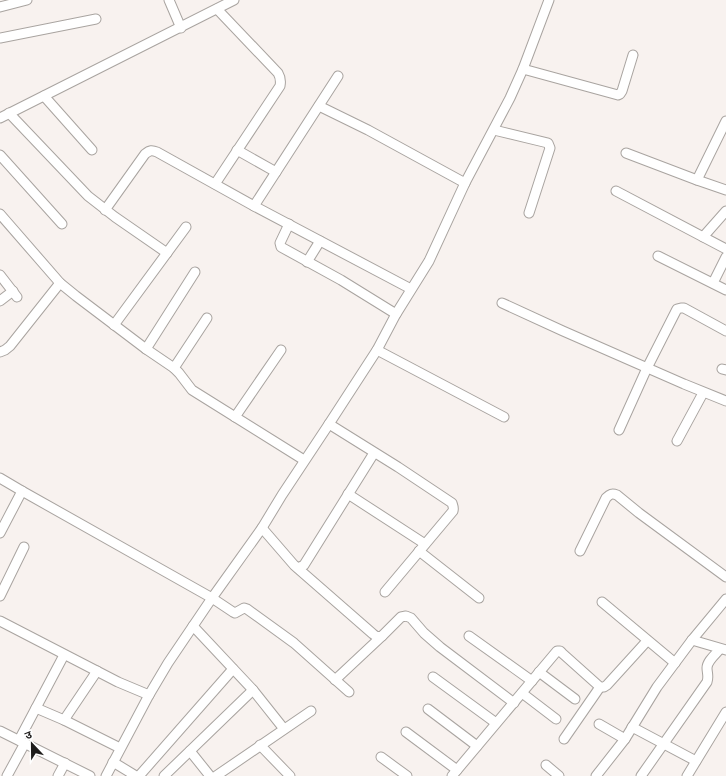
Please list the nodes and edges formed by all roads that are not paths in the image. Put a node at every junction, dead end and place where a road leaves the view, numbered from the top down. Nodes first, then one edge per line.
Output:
1 (27, 0) edge
2 (169, 0) edge
3 (234, 0) edge
4 (549, 0) edge
5 (0, 7) edge
6 (217, 9) junction
7 (96, 19) dead end
8 (180, 28) junction
9 (0, 38) edge
10 (634, 55) dead end
11 (522, 69) junction
12 (338, 76) dead end
13 (44, 96) junction
14 (319, 106) junction
15 (9, 113) junction
16 (0, 118) edge
17 (726, 121) edge
18 (494, 130) junction
19 (92, 150) dead end
20 (237, 150) junction
21 (626, 153) dead end
22 (0, 155) edge
23 (276, 172) junction
24 (697, 180) junction
25 (465, 183) junction
26 (214, 184) junction
27 (726, 190) edge
28 (616, 191) dead end
29 (254, 206) junction
30 (106, 210) junction
31 (726, 212) edge
32 (529, 213) dead end
33 (0, 214) edge
34 (62, 224) dead end
35 (289, 224) junction
36 (186, 228) dead end
37 (703, 237) junction
38 (320, 241) junction
39 (726, 249) edge
40 (167, 253) junction
41 (658, 256) dead end
42 (726, 257) edge
43 (307, 262) junction
44 (195, 272) dead end
45 (0, 275) edge
46 (60, 283) junction
47 (713, 283) junction
48 (411, 289) junction
49 (726, 290) edge
50 (0, 301) edge
51 (502, 302) dead end
52 (396, 314) junction
53 (207, 318) dead end
54 (114, 325) junction
55 (726, 331) edge
56 (146, 349) junction
57 (281, 350) dead end
58 (377, 350) junction
59 (0, 352) edge
60 (174, 368) junction
61 (647, 368) junction
62 (703, 393) junction
63 (726, 401) edge
64 (235, 417) junction
65 (504, 417) dead end
66 (329, 424) junction
67 (619, 430) dead end
68 (677, 441) dead end
69 (374, 453) junction
70 (304, 460) junction
71 (0, 478) edge
72 (22, 491) junction
73 (348, 494) junction
74 (262, 528) junction
75 (0, 534) edge
76 (425, 544) junction
77 (24, 547) dead end
78 (419, 551) junction
79 (580, 551) dead end
80 (298, 568) junction
81 (726, 577) edge
82 (385, 592) dead end
83 (0, 596) edge
84 (212, 598) junction
85 (479, 598) dead end
86 (726, 599) edge
87 (602, 602) dead end
88 (1, 623) edge
89 (193, 626) junction
90 (382, 636) junction
91 (469, 636) dead end
92 (692, 640) junction
93 (647, 641) junction
94 (723, 650) edge
95 (64, 655) junction
96 (675, 664) junction
97 (233, 669) junction
98 (97, 671) junction
99 (539, 672) junction
100 (433, 677) dead end
101 (335, 680) junction
102 (532, 681) junction
103 (600, 687) junction
104 (253, 690) junction
105 (349, 692) dead end
106 (522, 693) junction
107 (149, 695) junction
108 (575, 700) dead end
109 (514, 703) junction
110 (36, 708) junction
111 (428, 709) dead end
112 (311, 711) dead end
113 (726, 712) edge
114 (556, 719) dead end
115 (64, 720) junction
116 (496, 723) junction
117 (599, 724) dead end
118 (632, 727) junction
119 (284, 729) junction
120 (0, 730) edge
121 (406, 732) dead end
122 (564, 739) dead end
123 (625, 739) junction
124 (22, 742) junction
125 (664, 744) junction
126 (260, 745) junction
127 (477, 746) junction
128 (120, 748) junction
129 (190, 751) junction
130 (381, 757) dead end
131 (113, 762) junction
132 (696, 762) junction
133 (65, 763) junction
134 (546, 765) dead end
135 (454, 773) edge
136 (220, 775) edge
137 (555, 775) edge
138 (7, 776) edge
139 (58, 776) edge
140 (90, 776) edge
141 (106, 776) edge
142 (136, 776) edge
143 (139, 776) edge
144 (164, 776) edge
145 (210, 776) edge
146 (290, 776) edge
147 (407, 776) edge
148 (596, 776) edge
149 (641, 776) edge
150 (687, 776) edge

1 - 5 street
2 - 8 street
3 - 6 street
4 - 11 street
6 - 8 street
6 - 20 street
7 - 9 street
8 - 13 street
10 - 11 street
11 - 18 street
12 - 14 street
13 - 15 street
13 - 19 street
14 - 23 street
14 - 25 street
15 - 16 street
15 - 30 street
17 - 24 street
18 - 25 street
18 - 32 street
20 - 23 street
20 - 26 street
21 - 24 street
22 - 34 street
23 - 29 street
24 - 27 street
25 - 48 street
26 - 29 street
26 - 30 street
28 - 37 street
29 - 35 street
30 - 40 street
31 - 37 street
33 - 46 street
35 - 38 street
35 - 43 street
36 - 40 street
37 - 39 street
38 - 43 street
38 - 48 street
40 - 54 street
41 - 47 street
42 - 47 street
43 - 52 street
44 - 56 street
45 - 50 street
46 - 54 street
46 - 59 street
47 - 49 street
48 - 52 street
51 - 61 street
52 - 58 street
53 - 60 street
54 - 56 street
55 - 61 street
56 - 60 street
57 - 64 street
58 - 65 street
58 - 66 street
60 - 64 street
61 - 62 street
61 - 67 street
62 - 63 street
62 - 68 street
64 - 70 street
66 - 69 street
66 - 70 street
69 - 73 street
69 - 76 street
70 - 74 street
71 - 72 street
72 - 75 street
72 - 84 street
73 - 76 street
73 - 80 street
74 - 80 street
74 - 84 street
76 - 78 street
77 - 83 street
78 - 82 street
78 - 85 street
79 - 81 street
80 - 90 street
84 - 89 street
84 - 101 street
86 - 92 street
87 - 93 street
88 - 95 street
89 - 97 street
89 - 107 street
90 - 101 street
90 - 109 street
91 - 102 street
92 - 94 street
92 - 96 street
93 - 96 street
93 - 103 street
94 - 125 street
95 - 98 street
95 - 110 street
96 - 118 street
97 - 104 street
97 - 143 street
98 - 107 street
98 - 115 street
99 - 102 street
99 - 103 street
99 - 108 street
100 - 116 street
101 - 105 street
102 - 106 street
103 - 122 street
104 - 119 street
104 - 129 street
106 - 109 street
106 - 114 street
107 - 128 street
109 - 116 street
110 - 115 street
110 - 124 street
111 - 127 street
112 - 119 street
113 - 132 street
115 - 128 street
116 - 127 street
117 - 123 street
118 - 123 street
118 - 125 street
119 - 126 street
120 - 124 street
121 - 135 street
123 - 148 street
124 - 133 street
124 - 138 street
125 - 132 street
125 - 149 street
126 - 136 street
126 - 146 street
127 - 135 street
128 - 131 street
129 - 144 street
129 - 145 street
130 - 147 street
131 - 141 street
131 - 142 street
132 - 150 street
133 - 139 street
133 - 140 street
134 - 137 street

